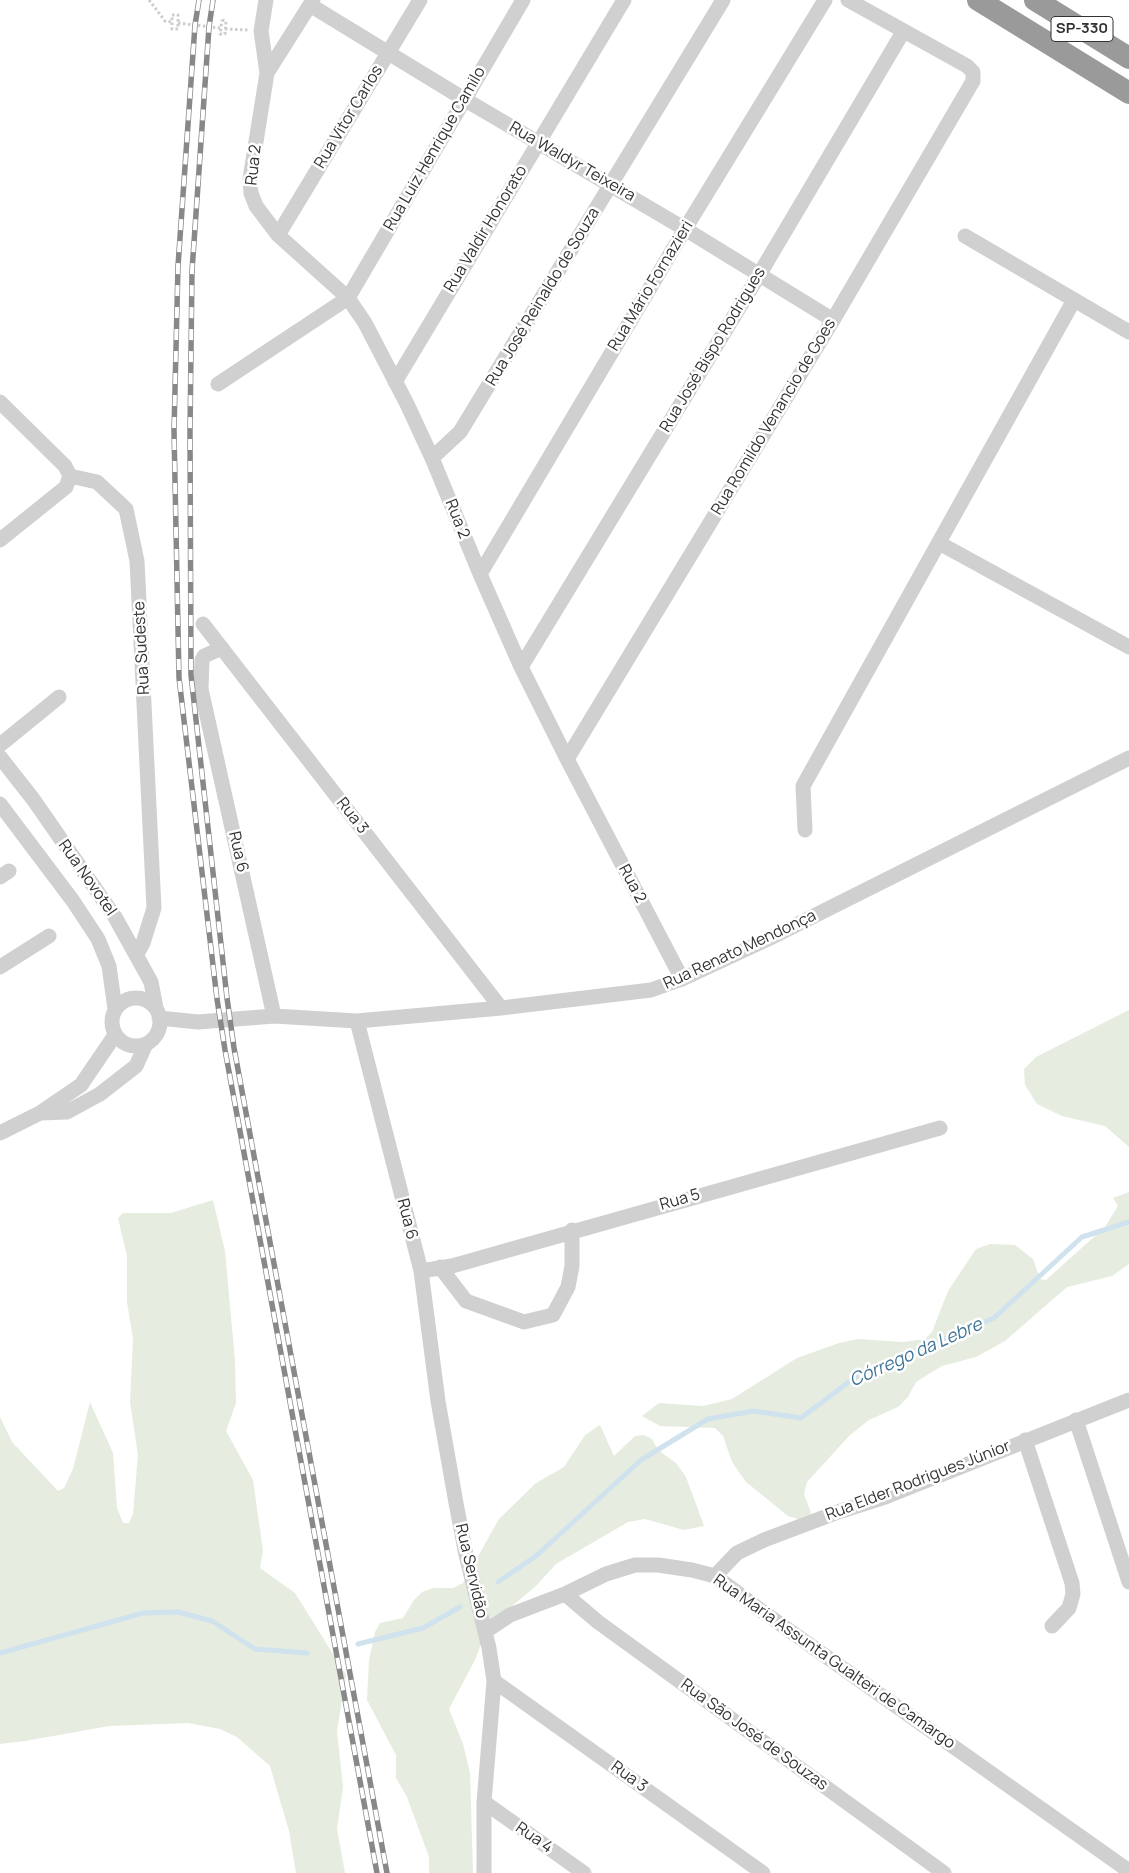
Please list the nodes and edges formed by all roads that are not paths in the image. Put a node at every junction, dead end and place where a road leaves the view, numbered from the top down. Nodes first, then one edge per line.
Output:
1 (266, 0) edge
2 (420, 0) edge
3 (523, 0) edge
4 (624, 0) edge
5 (722, 0) edge
6 (825, 0) edge
7 (848, 0) edge
8 (978, 0) edge
9 (1035, 0) edge
10 (312, 2) edge
11 (903, 32) junction
12 (388, 53) junction
13 (1129, 58) edge
14 (267, 73) junction
15 (1129, 93) edge
16 (464, 99) junction
17 (539, 142) junction
18 (611, 184) junction
19 (685, 229) junction
20 (278, 235) junction
21 (964, 236) dead end
22 (760, 275) junction
23 (348, 298) junction
24 (1074, 300) junction
25 (833, 320) junction
26 (1129, 332) edge
27 (395, 382) junction
28 (218, 384) dead end
29 (0, 402) edge
30 (432, 458) junction
31 (70, 476) junction
32 (0, 540) edge
33 (939, 543) junction
34 (480, 574) junction
35 (203, 624) dead end
36 (1129, 647) edge
37 (222, 648) junction
38 (521, 667) junction
39 (59, 697) dead end
40 (0, 745) edge
41 (0, 757) edge
42 (1129, 758) edge
43 (566, 759) junction
44 (0, 804) edge
45 (805, 830) dead end
46 (48, 936) dead end
47 (137, 954) junction
48 (0, 967) edge
49 (682, 979) junction
50 (501, 1008) junction
51 (115, 1009) junction
52 (158, 1013) junction
53 (274, 1016) junction
54 (356, 1021) junction
55 (198, 1022) junction
56 (116, 1035) junction
57 (151, 1039) junction
58 (40, 1113) junction
59 (940, 1128) dead end
60 (0, 1133) edge
61 (572, 1230) junction
62 (440, 1267) junction
63 (421, 1271) junction
64 (1129, 1400) edge
65 (1076, 1420) junction
66 (1025, 1440) junction
67 (715, 1576) junction
68 (1129, 1582) edge
69 (565, 1594) junction
70 (1052, 1626) dead end
71 (486, 1631) junction
72 (494, 1681) junction
73 (484, 1802) junction
74 (1129, 1871) edge
75 (484, 1873) edge
76 (584, 1873) edge
77 (763, 1873) edge
78 (944, 1873) edge

1 - 14 street
2 - 12 street, Rua Vitor Carlos
3 - 16 street, Rua Luiz Henrique Camilo
4 - 17 street, Rua Valdir Honorato
5 - 18 street, Rua José Reinaldo de Souza
6 - 19 street, Rua Mário Fornazieri
7 - 11 street
8 - 15 highway
9 - 13 highway, SP-330
10 - 12 street, Rua Waldyr Teixeira
10 - 14 street
11 - 22 street, Rua José Bispo Rodrigues
11 - 25 street, Rua Romildo Venancio de Goes
12 - 16 street, Rua Waldyr Teixeira
12 - 20 street, Rua Vitor Carlos
14 - 20 street, Rua 2
16 - 17 street, Rua Waldyr Teixeira
16 - 23 street, Rua Luiz Henrique Camilo
17 - 18 street, Rua Waldyr Teixeira
17 - 27 street, Rua Valdir Honorato
18 - 19 street, Rua Waldyr Teixeira
18 - 30 street, Rua José Reinaldo de Souza
19 - 22 street, Rua Waldyr Teixeira
19 - 34 street, Rua Mário Fornazieri
20 - 23 street, Rua 2
21 - 24 street
22 - 25 street, Rua Waldyr Teixeira
22 - 38 street, Rua José Bispo Rodrigues
23 - 27 street, Rua 2
23 - 28 street
24 - 26 street
24 - 33 street
25 - 43 street, Rua Romildo Venancio de Goes
27 - 30 street, Rua 2
29 - 31 street
30 - 34 street, Rua 2
31 - 32 street
31 - 47 street, Rua Sudeste
33 - 36 street
33 - 45 street
34 - 38 street, Rua 2
35 - 37 street, Rua 3
37 - 50 street, Rua 3
37 - 53 street, Rua 6
38 - 43 street, Rua 2
39 - 40 street
41 - 47 street, Rua Novotel
42 - 49 street, Rua Renato Mendonça
43 - 49 street, Rua 2
44 - 51 street, Rua Novotel
46 - 48 street
47 - 52 street, Rua Novotel
49 - 50 street, Rua Renato Mendonça
50 - 54 street, Rua Renato Mendonça
51 - 52 street
51 - 56 street
52 - 55 street, Rua Renato Mendonça
52 - 57 street
53 - 54 street, Rua Renato Mendonça
53 - 55 street, Rua Renato Mendonça
54 - 63 street, Rua 6
55 - 57 street, Rua Renato Mendonça
56 - 57 street
56 - 58 street
57 - 58 street
58 - 60 street
59 - 61 street, Rua 5
61 - 62 street, Rua 5
61 - 62 street
62 - 63 street, Rua 5
63 - 71 street, Rua Servidão
64 - 65 street, Rua Elder Rodrigues Júnior
65 - 66 street, Rua Elder Rodrigues Júnior
65 - 68 street
66 - 67 street, Rua Elder Rodrigues Júnior
66 - 70 street
67 - 69 street, Rua Maria Assunta Gualteri de Camargo
67 - 74 street, Rua Maria Assunta Gualteri de Camargo
69 - 71 street, Rua Maria Assunta Gualteri de Camargo
69 - 78 street, Rua São José de Souzas
71 - 72 street, Rua Servidão
72 - 73 street, Rua Servidão
72 - 77 street, Rua 3
73 - 75 street, Rua Servidão
73 - 76 street, Rua 4

